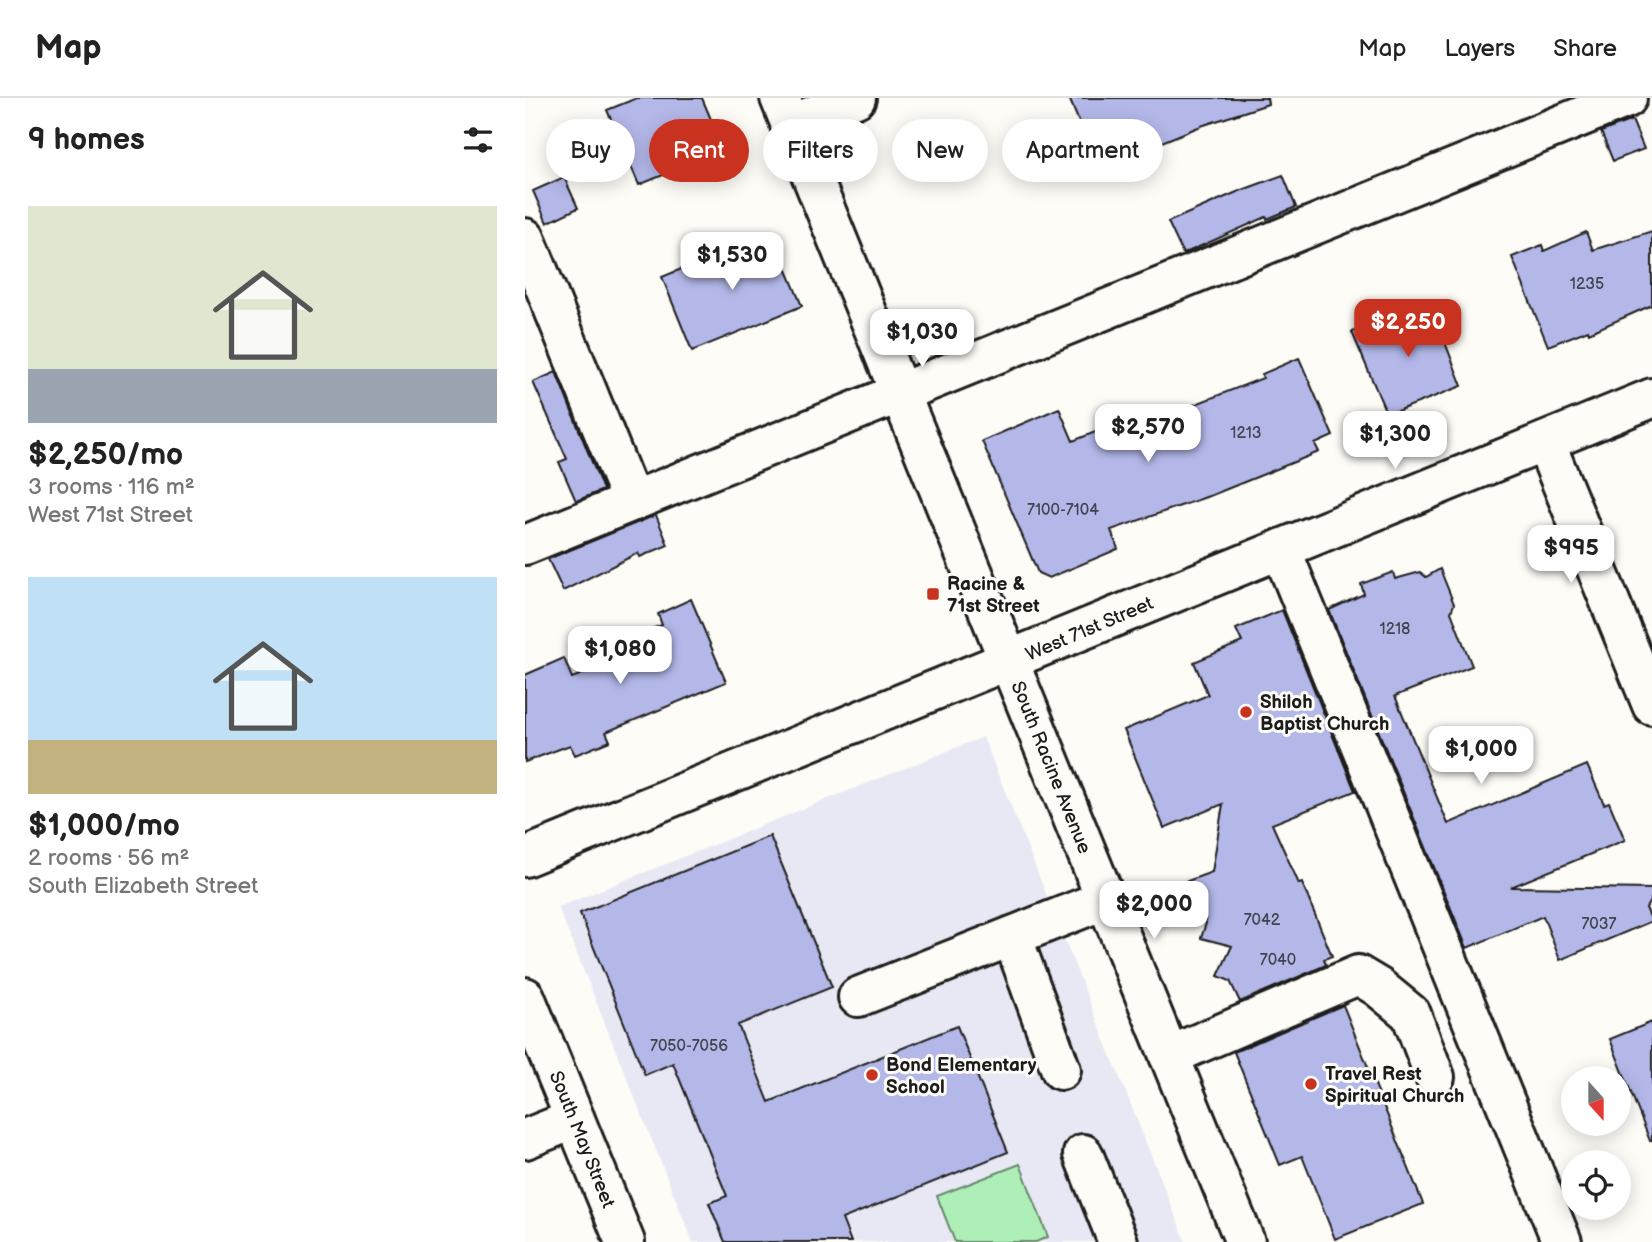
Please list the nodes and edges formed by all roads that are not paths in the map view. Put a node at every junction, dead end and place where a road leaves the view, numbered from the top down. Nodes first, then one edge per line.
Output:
1 (856, 98) edge
2 (1627, 98) edge
3 (785, 111) edge
4 (525, 238) edge
5 (899, 392) junction
6 (1652, 398) edge
7 (1545, 442) junction
8 (632, 502) junction
9 (525, 545) edge
10 (1281, 549) junction
11 (1009, 662) junction
12 (1652, 705) edge
13 (525, 857) edge
14 (1106, 899) junction
15 (1012, 936) junction
16 (525, 997) edge
17 (858, 997) dead end
18 (1169, 1056) junction
19 (1061, 1070) dead end
20 (1435, 1077) dead end
21 (575, 1119) junction
22 (525, 1139) edge
23 (1083, 1154) dead end
24 (625, 1242) edge
25 (1118, 1242) edge
26 (1244, 1242) edge
27 (1562, 1242) edge

1 - 3 street
2 - 5 street
3 - 5 street, South Racine Avenue
4 - 8 street
5 - 8 street
5 - 11 street, South Racine Avenue
6 - 7 street, West 71st Street
7 - 10 street, West 71st Street
7 - 12 street
8 - 9 street
10 - 11 street, West 71st Street
10 - 27 street
11 - 13 street, West 71st Street
11 - 14 street, South Racine Avenue
14 - 15 street
14 - 18 street, South Racine Avenue
15 - 17 street
15 - 19 street
16 - 21 street, South May Street
18 - 20 street
18 - 26 street, South Racine Avenue
21 - 22 street
21 - 24 street, South May Street
23 - 25 street

